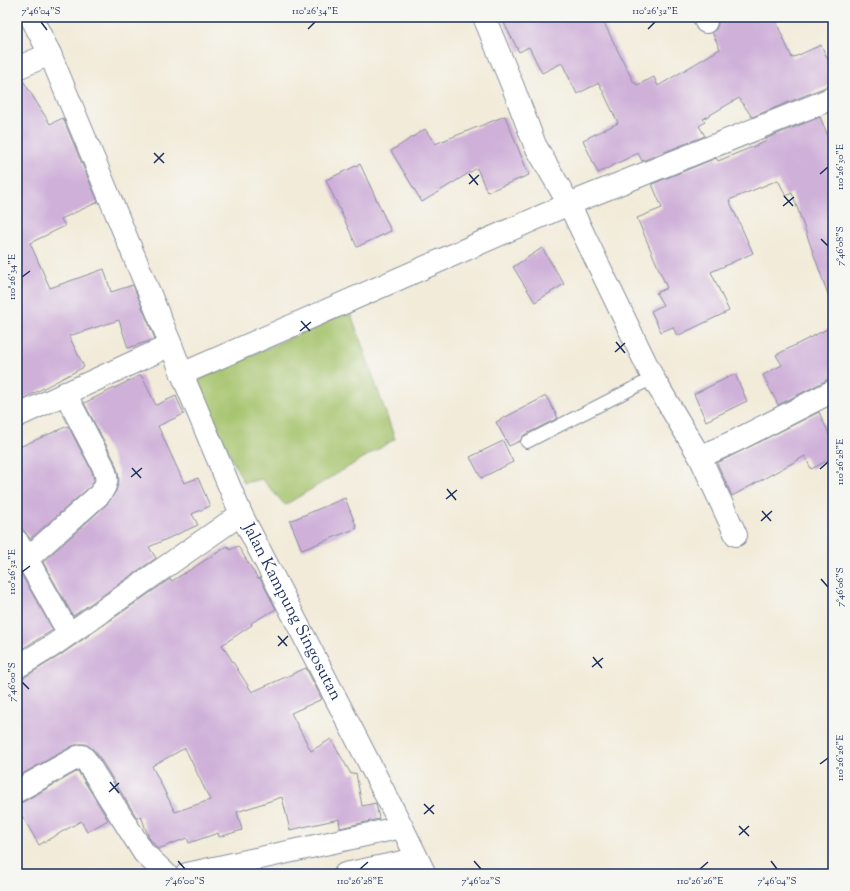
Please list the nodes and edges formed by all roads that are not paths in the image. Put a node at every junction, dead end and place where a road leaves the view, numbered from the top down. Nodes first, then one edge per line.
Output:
1 (32, 17) edge
2 (484, 17) edge
3 (50, 54) junction
4 (17, 68) edge
5 (833, 98) edge
6 (569, 204) junction
7 (171, 345) junction
8 (182, 374) junction
9 (653, 378) junction
10 (833, 391) edge
11 (65, 393) junction
12 (17, 416) edge
13 (527, 442) dead end
14 (700, 457) junction
15 (241, 514) junction
16 (736, 535) dead end
17 (22, 550) edge
18 (69, 634) junction
19 (17, 667) edge
20 (17, 791) edge
21 (402, 827) junction
22 (421, 866) edge
23 (166, 874) edge
24 (187, 874) edge
25 (345, 874) edge

1 - 3 street, Jalan Kampung Singosutan
2 - 6 street
3 - 4 street
3 - 7 street, Jalan Kampung Singosutan
5 - 6 street
6 - 8 street
6 - 9 street
7 - 8 street, Jalan Kampung Singosutan
7 - 11 street
8 - 15 street, Jalan Kampung Singosutan
9 - 13 lane
9 - 14 street
10 - 14 street
11 - 12 street
11 - 17 street
14 - 16 street
15 - 18 street
15 - 21 street, Jalan Kampung Singosutan
17 - 18 street
18 - 19 street
20 - 23 street
21 - 22 street, Jalan Kampung Singosutan
21 - 24 street
22 - 25 street

